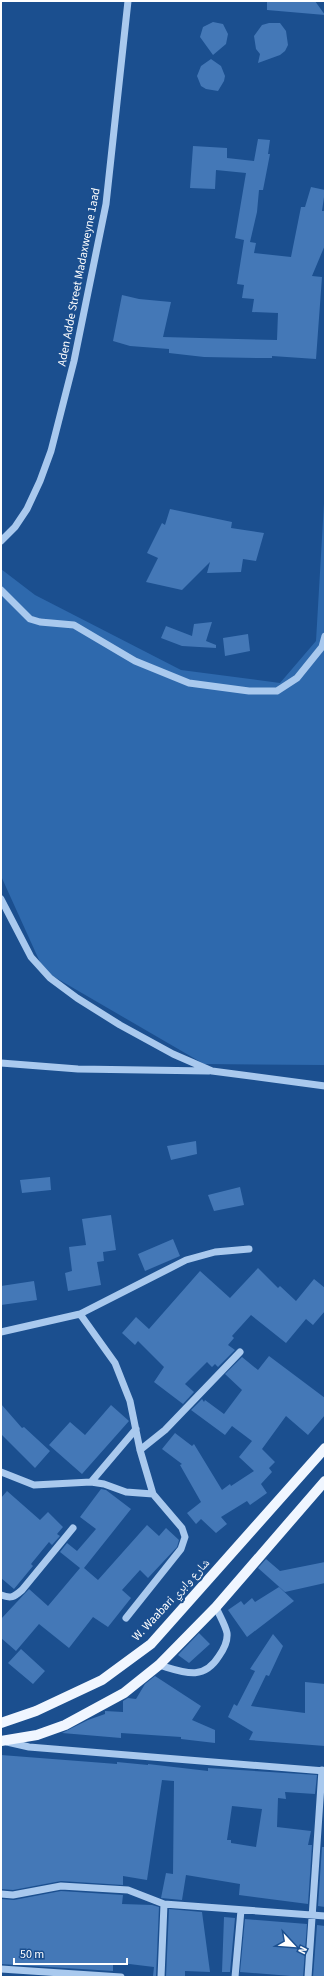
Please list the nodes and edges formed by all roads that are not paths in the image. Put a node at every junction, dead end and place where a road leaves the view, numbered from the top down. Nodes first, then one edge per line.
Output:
1 (128, 1) edge
2 (1, 541) edge
3 (1, 590) edge
4 (325, 636) edge
5 (1, 899) edge
6 (1, 1063) edge
7 (212, 1071) junction
8 (325, 1086) edge
9 (249, 1248) dead end
10 (80, 1314) junction
11 (1, 1332) edge
12 (240, 1352) dead end
13 (136, 1429) junction
14 (325, 1448) edge
15 (140, 1450) junction
16 (1, 1472) edge
17 (325, 1481) edge
18 (91, 1482) junction
19 (153, 1494) junction
20 (73, 1528) dead end
21 (1, 1595) edge
22 (216, 1607) junction
23 (126, 1618) dead end
24 (159, 1665) junction
25 (1, 1723) edge
26 (1, 1740) edge
27 (324, 1770) edge
28 (317, 1840) junction
29 (325, 1840) edge
30 (1, 1894) edge
31 (164, 1904) junction
32 (241, 1910) junction
33 (312, 1915) junction
34 (325, 1916) edge
35 (1, 1969) edge
36 (82, 1976) edge
37 (121, 1977) edge
38 (161, 1977) edge
39 (236, 1977) edge
40 (308, 1977) edge

1 - 2 street, Aden Adde Street Madaxweyne 1aad
3 - 4 street
5 - 7 street
6 - 7 street
7 - 8 street
9 - 10 street
10 - 11 street
10 - 13 street
12 - 15 street
13 - 15 street
13 - 18 street
14 - 25 main road, W. Waabari شارع وابري
15 - 19 street
16 - 18 street
17 - 22 main road
18 - 19 street
19 - 23 street
20 - 21 street
22 - 24 main road
22 - 24 street
24 - 26 main road
26 - 27 street
27 - 28 street
28 - 29 street
28 - 33 street
30 - 31 street
31 - 32 street
31 - 38 street
32 - 33 street
32 - 39 street
33 - 34 street
33 - 40 street
35 - 36 street
36 - 37 street

